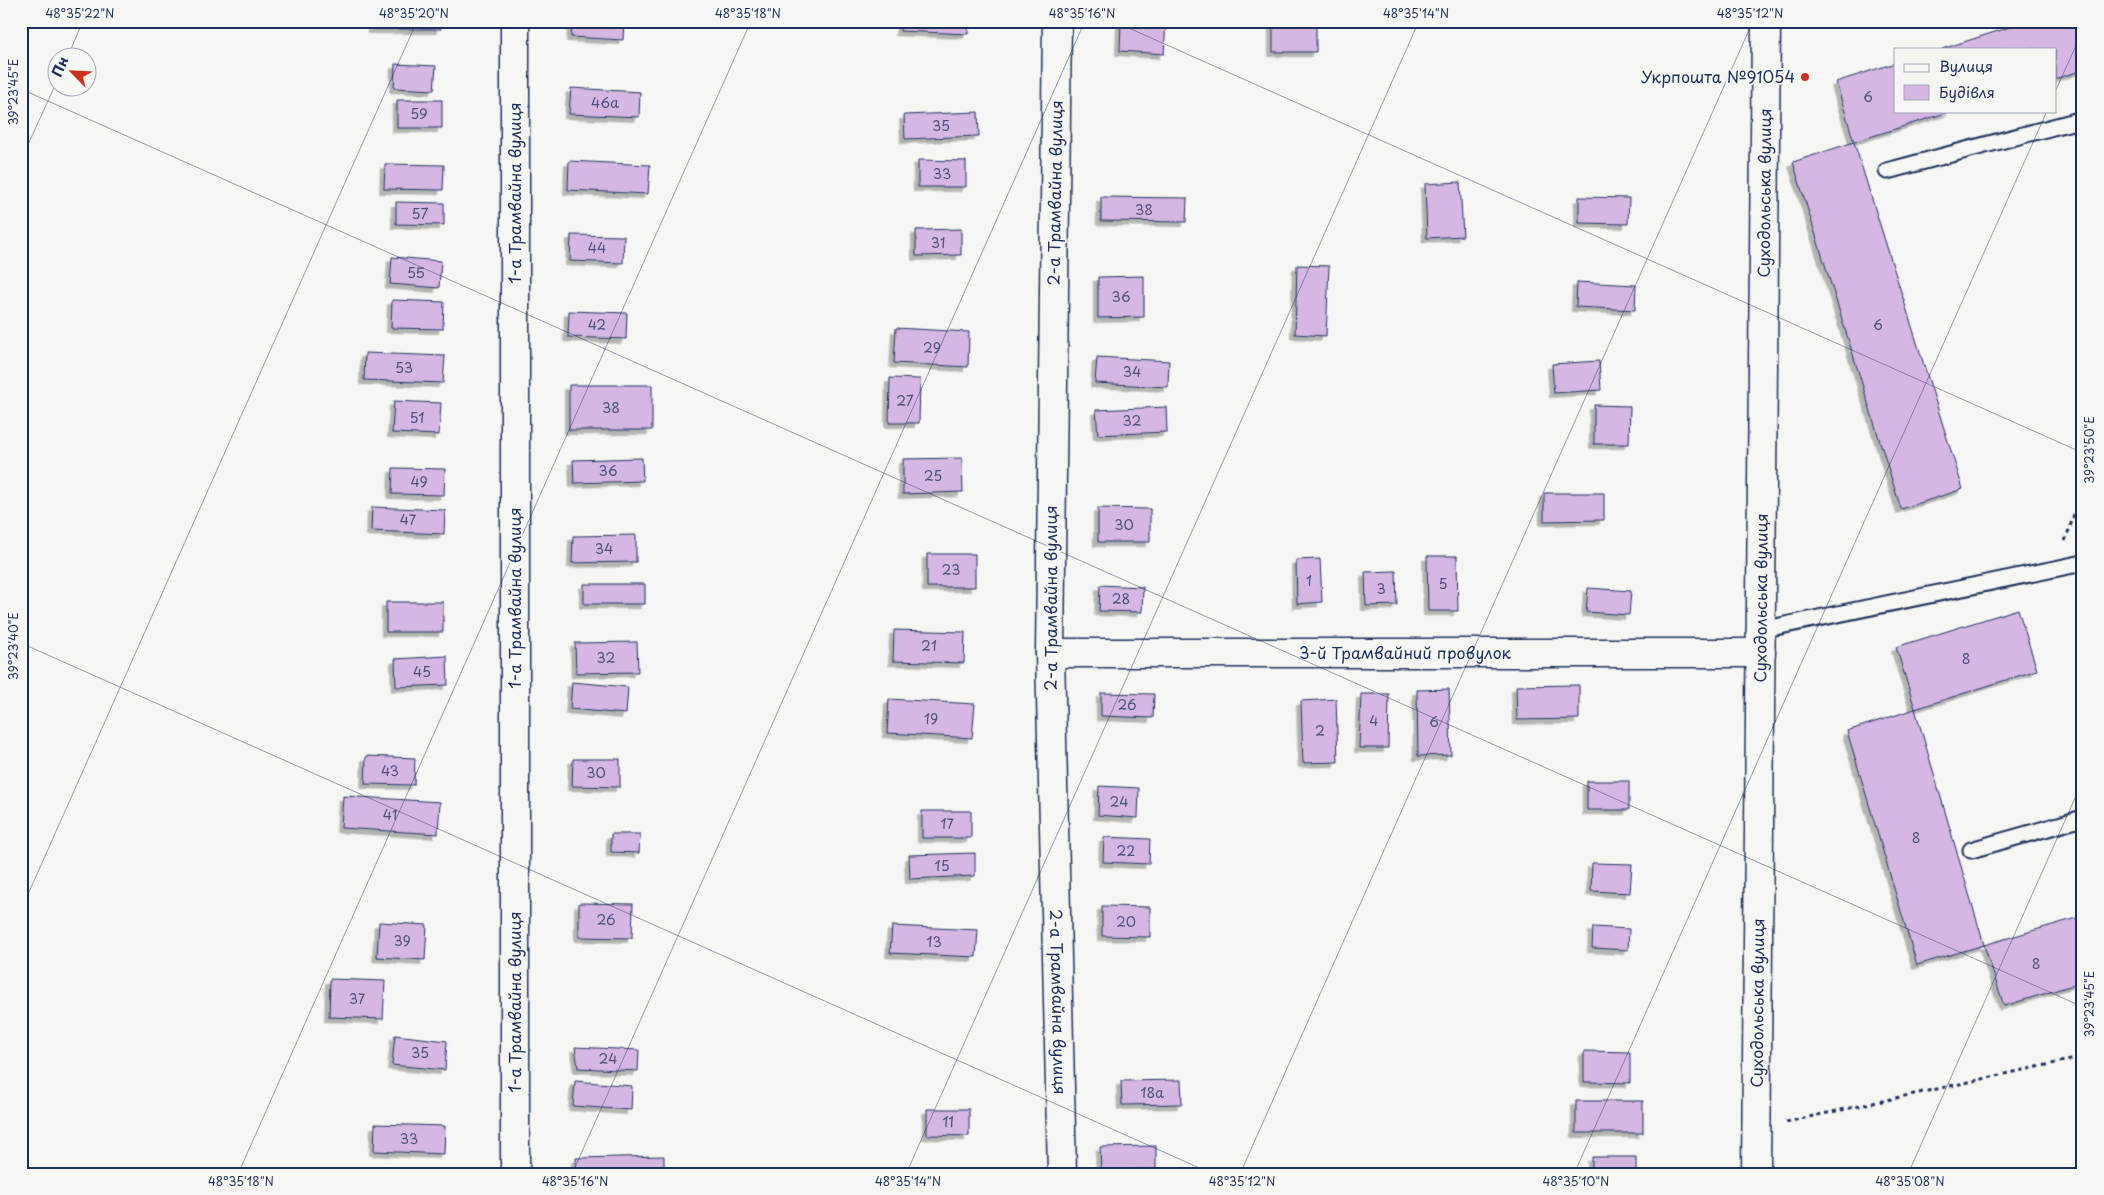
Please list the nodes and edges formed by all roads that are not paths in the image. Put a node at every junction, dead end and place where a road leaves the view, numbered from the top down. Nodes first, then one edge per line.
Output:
1 (515, 21) edge
2 (1057, 21) edge
3 (1766, 21) edge
4 (2083, 119) edge
5 (1887, 171) dead end
6 (2083, 563) edge
7 (1761, 641) junction
8 (1050, 653) junction
9 (2083, 818) edge
10 (1971, 850) dead end
11 (515, 1174) edge
12 (1062, 1174) edge
13 (1756, 1174) edge

1 - 11 street, 1-а Трамвайна вулиця
2 - 8 street, 2-а Трамвайна вулиця
3 - 7 street, Суходольська вулиця
4 - 5 lane
6 - 7 lane
7 - 8 street, 3-й Трамвайний провулок
7 - 13 street, Суходольська вулиця
8 - 12 street, 2-а Трамвайна вулиця
9 - 10 lane

